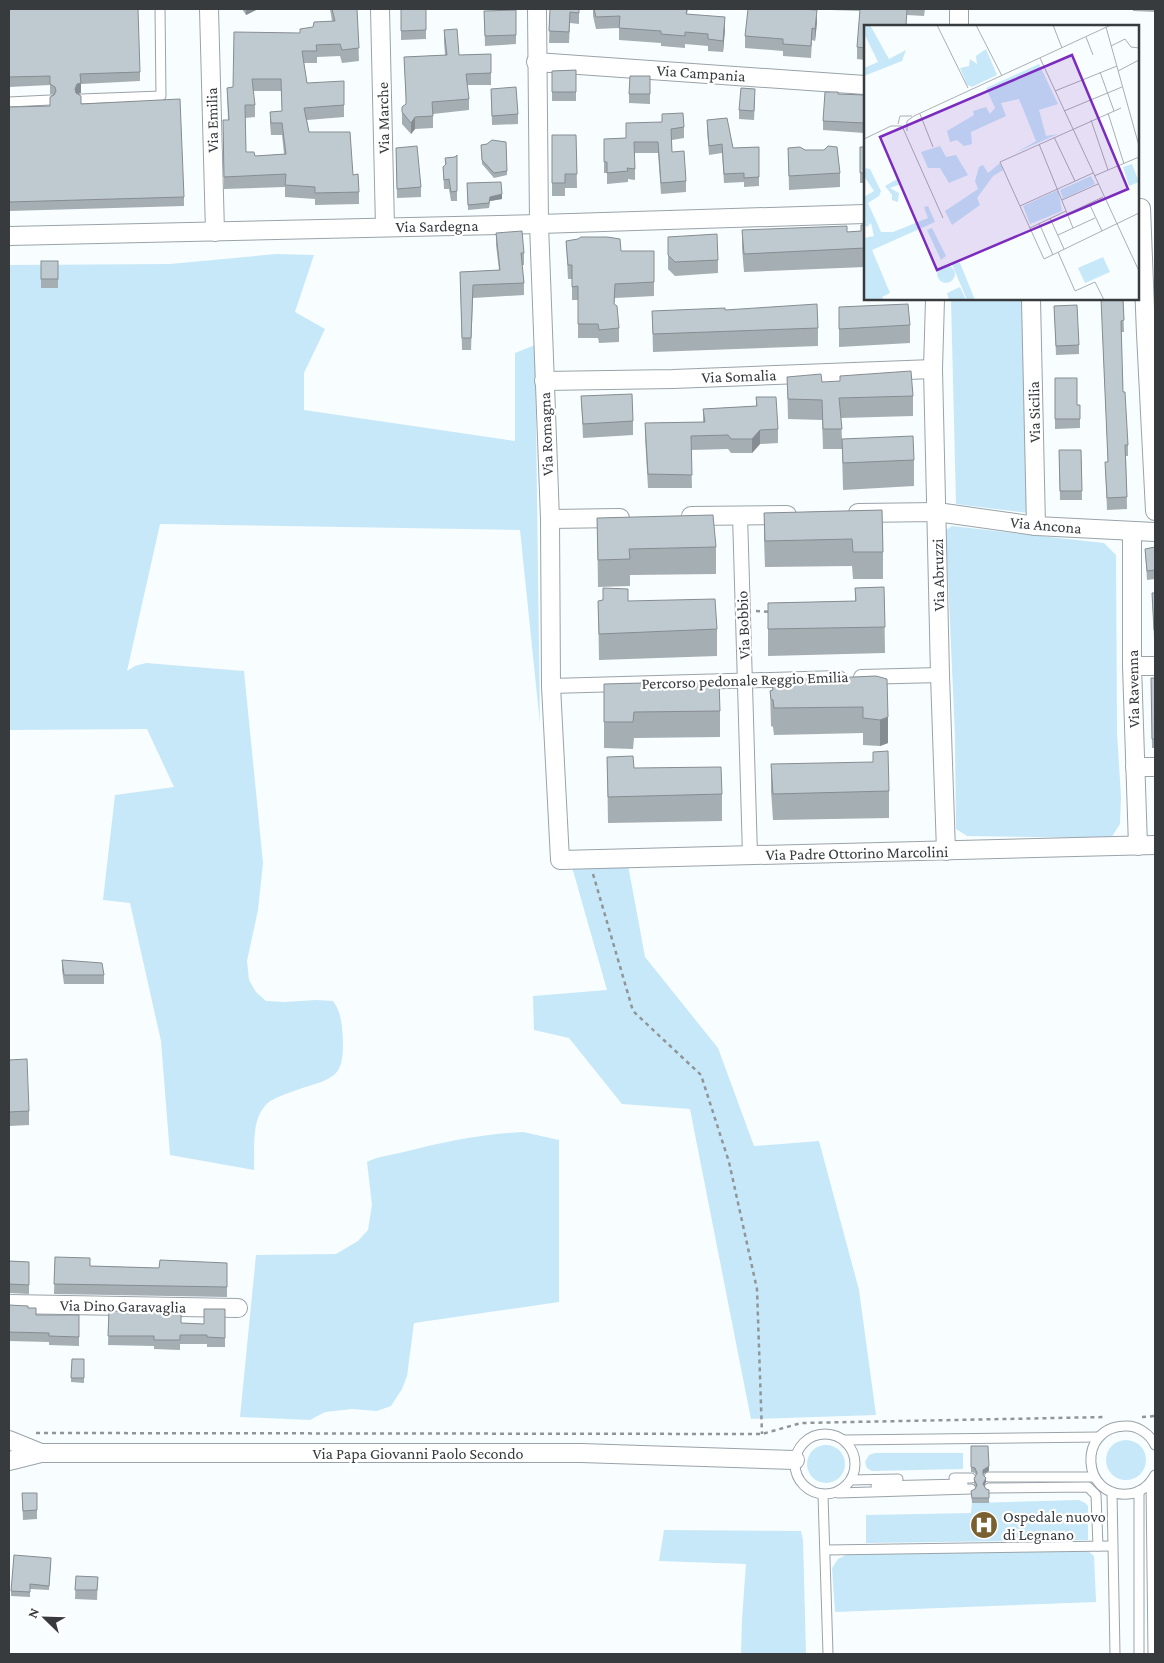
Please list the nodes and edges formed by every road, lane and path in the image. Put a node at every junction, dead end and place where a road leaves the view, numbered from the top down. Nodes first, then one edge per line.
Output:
1 (160, 9) edge
2 (209, 9) edge
3 (380, 9) edge
4 (537, 9) edge
5 (959, 9) edge
6 (959, 25) edge
7 (536, 62) junction
8 (864, 85) edge
9 (81, 99) edge
10 (50, 100) edge
11 (9, 102) edge
12 (1145, 207) edge
13 (864, 214) edge
14 (385, 227) junction
15 (539, 231) junction
16 (215, 232) junction
17 (9, 236) edge
18 (935, 300) edge
19 (1031, 300) edge
20 (1150, 334) edge
21 (933, 369) junction
22 (544, 381) junction
23 (1155, 511) edge
24 (937, 512) junction
25 (807, 514) edge
26 (845, 514) edge
27 (740, 516) junction
28 (640, 517) edge
29 (670, 517) edge
30 (550, 519) junction
31 (1036, 526) junction
32 (1132, 532) junction
33 (1155, 532) edge
34 (778, 613) edge
35 (743, 617) junction
36 (1132, 666) junction
37 (1155, 666) edge
38 (940, 675) junction
39 (745, 680) junction
40 (551, 686) junction
41 (1134, 767) junction
42 (1155, 767) edge
43 (1147, 845) edge
44 (946, 851) junction
45 (750, 855) junction
46 (592, 858) junction
47 (560, 860) joint
48 (9, 1304) edge
49 (238, 1308) dead end
50 (1155, 1416) edge
51 (1106, 1417) dead end
52 (1136, 1417) dead end
53 (33, 1432) dead end
54 (762, 1434) junction
55 (1099, 1437) junction
56 (9, 1440) edge
57 (844, 1440) junction
58 (1155, 1445) edge
59 (41, 1453) junction
60 (795, 1460) junction
61 (9, 1461) edge
62 (1096, 1479) junction
63 (1153, 1479) edge
64 (851, 1480) junction
65 (971, 1484) junction
66 (844, 1488) junction
67 (1139, 1491) junction
68 (1112, 1492) junction
69 (835, 1493) junction
70 (823, 1495) junction
71 (1139, 1545) junction
72 (1154, 1545) edge
73 (1098, 1546) junction
74 (1112, 1546) junction
75 (826, 1550) junction
76 (828, 1654) edge
77 (1115, 1654) edge
78 (1139, 1654) edge
79 (1153, 1654) edge

1 - 9 lane
2 - 16 street, Via Emilia
3 - 14 street, Via Marche
4 - 7 street, Via Romagna
5 - 6 street
7 - 8 street, Via Campania
7 - 15 street, Via Romagna
10 - 11 lane
12 - 20 street
13 - 15 street, Via Sardegna
14 - 15 street, Via Sardegna
14 - 16 street, Via Sardegna
15 - 22 street, Via Romagna
16 - 17 street, Via Sardegna
18 - 21 street, Via Abruzzi
19 - 31 street, Via Sicilia
20 - 23 street
21 - 22 street, Via Somalia
21 - 24 street, Via Abruzzi
22 - 30 street, Via Romagna
24 - 26 street, Via Ancona
24 - 31 street, Via Ancona
24 - 38 street, Via Abruzzi
25 - 27 street
27 - 29 street
27 - 35 street, Via Bobbio
28 - 30 street
30 - 40 street, Via Romagna
31 - 32 street, Via Ancona
32 - 33 street, Via Ancona
32 - 36 street, Via Ravenna
34 - 35 path
35 - 39 street, Via Bobbio
36 - 37 street
36 - 41 street, Via Ravenna
38 - 39 street, Percorso pedonale Reggio Emilia
38 - 44 street, Via Abruzzi
39 - 40 street, Percorso pedonale Reggio Emilia
39 - 45 street, Via Bobbio
40 - 47 street, Via Romagna
41 - 42 street
41 - 43 street, Via Ravenna
43 - 44 street, Via Padre Ottorino Marcolini
44 - 45 street, Via Padre Ottorino Marcolini
45 - 46 street, Via Padre Ottorino Marcolini
46 - 47 street, Via Padre Ottorino Marcolini
46 - 54 path
48 - 49 street, Via Dino Garavaglia
50 - 52 path
51 - 54 path
53 - 54 path
55 - 57 lane
55 - 58 lane
55 - 62 lane
56 - 59 street
57 - 60 lane
57 - 64 lane
59 - 60 street, Via Papa Giovanni Paolo Secondo
59 - 61 street
60 - 70 lane
62 - 68 lane
62 - 73 lane
63 - 67 lane
63 - 72 lane
64 - 65 lane
64 - 66 lane
65 - 66 lane
65 - 69 lane
66 - 69 lane
67 - 68 lane
67 - 71 lane
68 - 74 lane
69 - 70 lane
70 - 75 lane
71 - 72 lane
71 - 78 lane
72 - 79 lane
73 - 74 lane
73 - 75 lane
74 - 77 lane
75 - 76 lane

